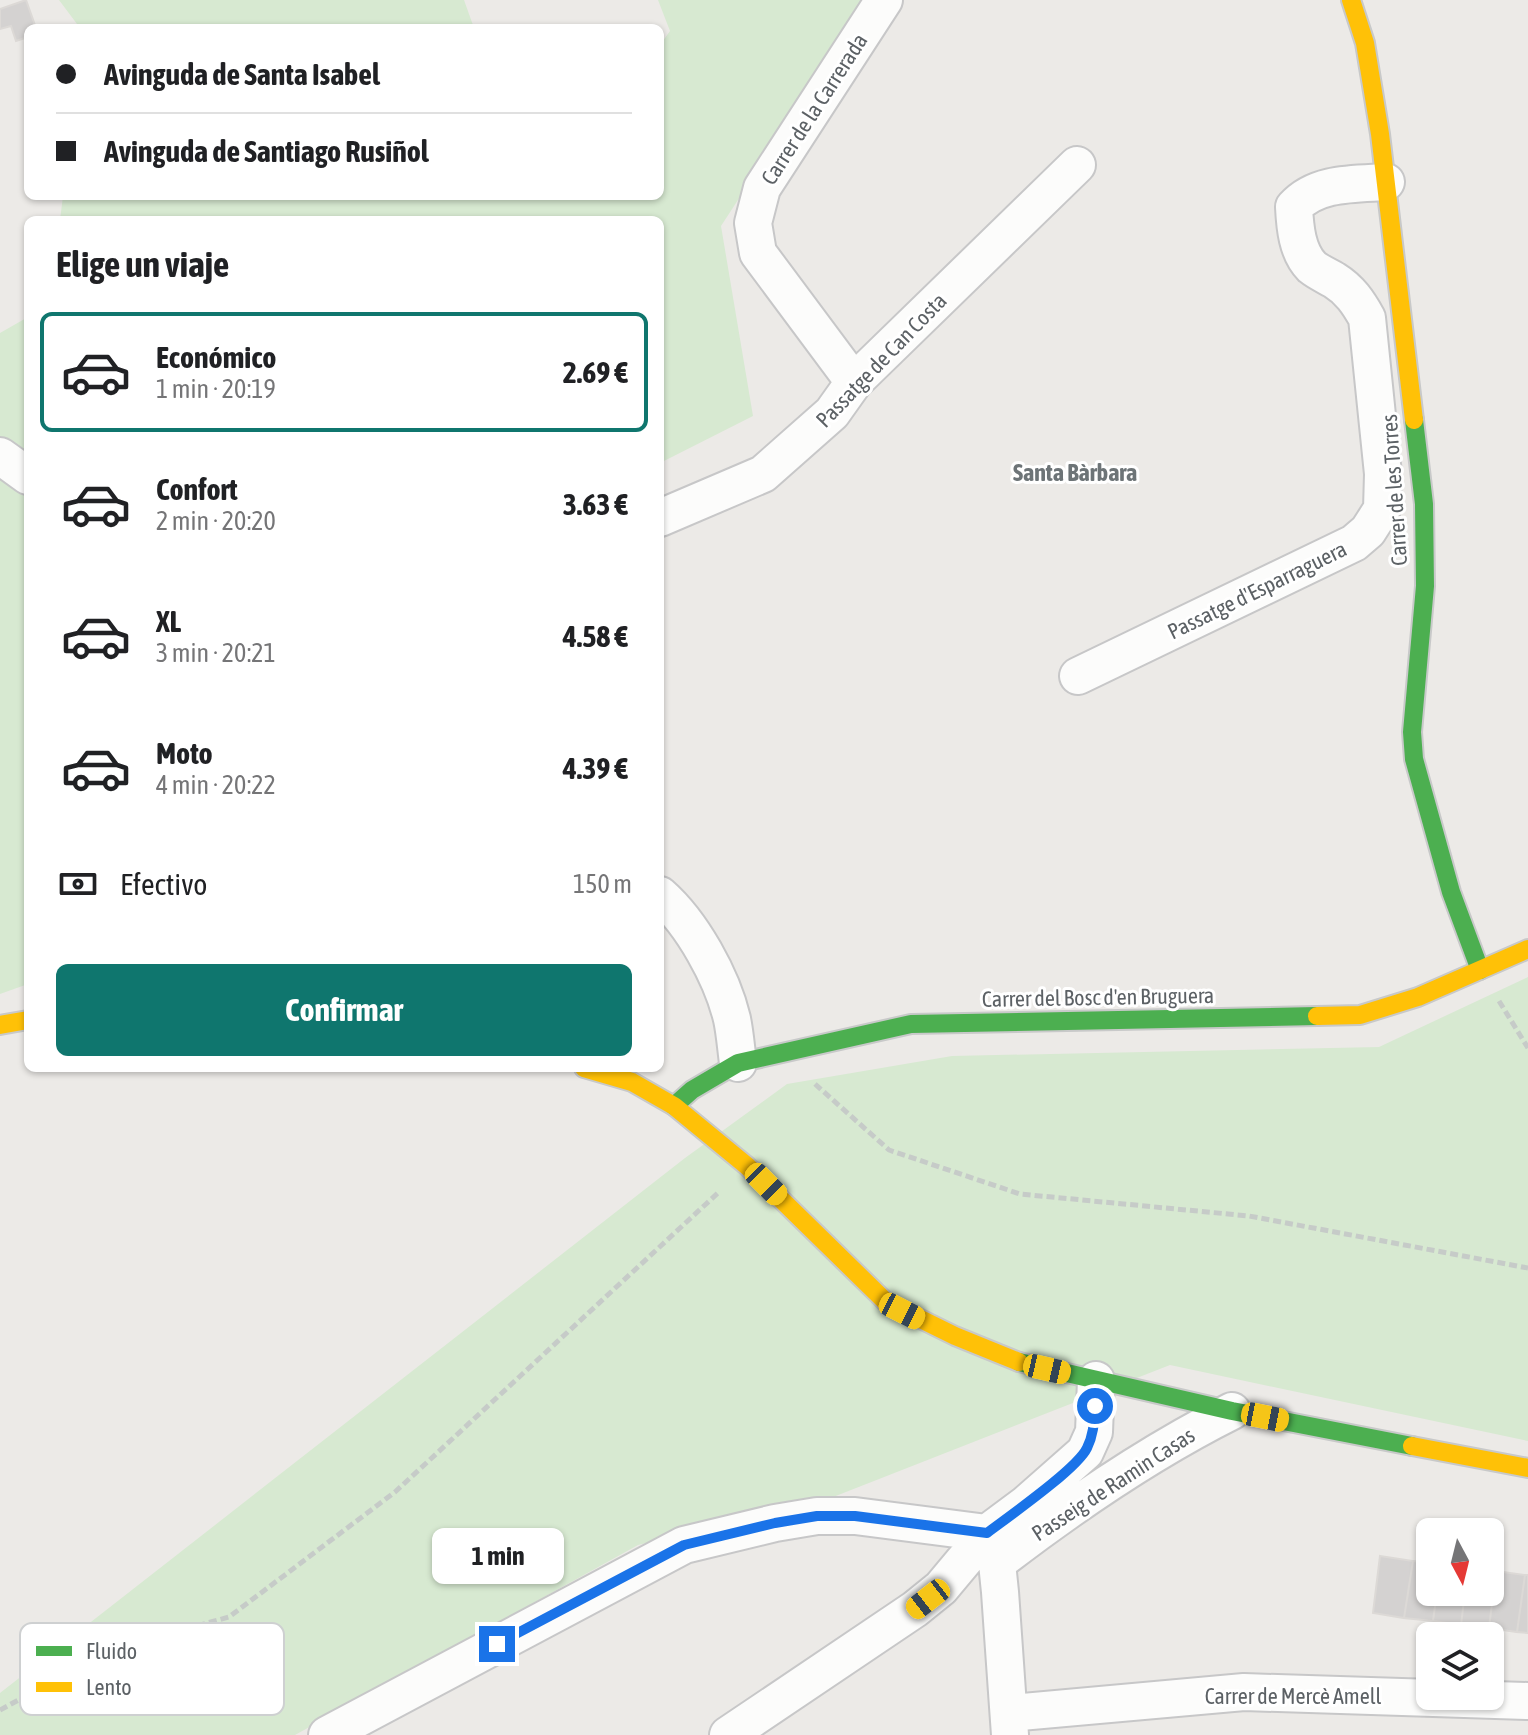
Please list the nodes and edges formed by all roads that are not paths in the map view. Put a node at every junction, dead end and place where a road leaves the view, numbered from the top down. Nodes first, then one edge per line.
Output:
1 (884, 0) edge
2 (1351, 0) edge
3 (1077, 165) dead end
4 (1386, 182) junction
5 (854, 382) junction
6 (0, 456) edge
7 (24, 473) edge
8 (664, 516) edge
9 (1078, 676) dead end
10 (664, 898) edge
11 (1528, 949) edge
12 (1480, 970) junction
13 (24, 1021) edge
14 (0, 1025) edge
15 (738, 1063) junction
16 (598, 1072) edge
17 (674, 1106) junction
18 (1096, 1380) junction
19 (1232, 1411) junction
20 (1528, 1468) edge
21 (992, 1548) junction
22 (1528, 1701) edge
23 (1010, 1724) edge
24 (327, 1735) edge
25 (728, 1735) edge

1 - 5 street, Carrer de la Carrerada
2 - 4 street, Carrer de les Torres
3 - 5 street, Passatge de Can Costa
4 - 9 street, Passatge d'Esparraguera
4 - 12 street, Carrer de les Torres
5 - 8 street, Passatge de Can Costa
6 - 7 street
10 - 15 street
11 - 12 street, Carrer del Bosc d'en Bruguera
12 - 15 street, Carrer del Bosc d'en Bruguera
13 - 14 street
15 - 17 street, Carrer del Bosc d'en Bruguera
16 - 17 street
17 - 18 street
18 - 19 street
18 - 21 street
19 - 20 street
19 - 21 street, Passeig de Ramin Casas
21 - 23 street
21 - 24 street
21 - 25 street
22 - 23 street, Carrer de Mercè Amell

